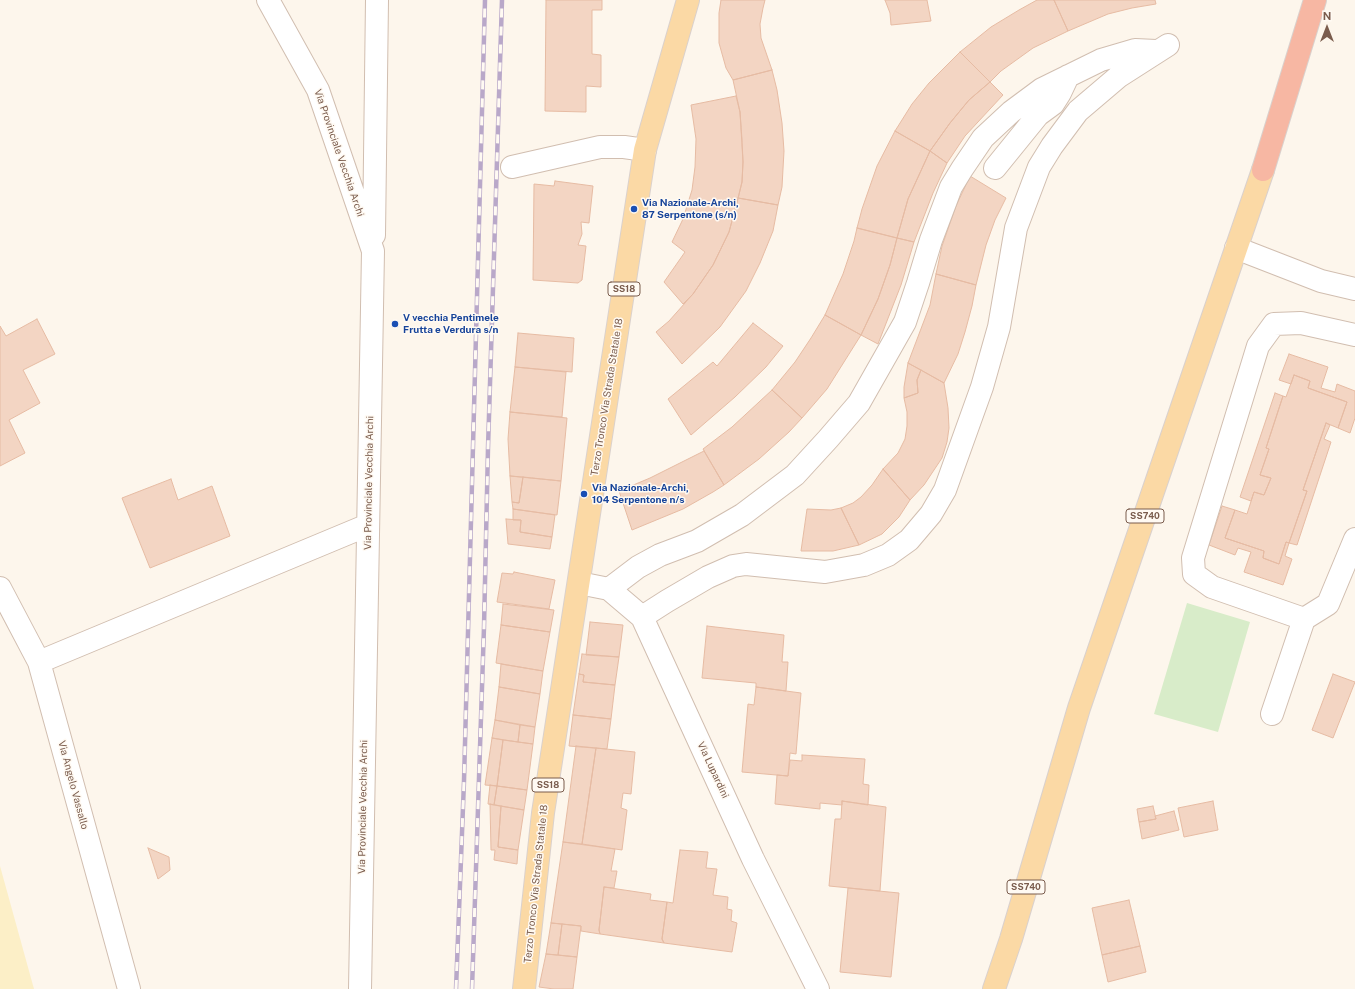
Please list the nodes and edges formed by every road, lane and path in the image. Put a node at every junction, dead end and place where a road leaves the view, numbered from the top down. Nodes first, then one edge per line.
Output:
1 (268, 0) edge
2 (377, 0) edge
3 (688, 0) edge
4 (1315, 0) edge
5 (1068, 76) junction
6 (645, 150) junction
7 (512, 167) dead end
8 (995, 168) dead end
9 (1263, 170) joint
10 (1236, 248) junction
11 (373, 251) junction
12 (1355, 289) edge
13 (1355, 335) edge
14 (368, 525) junction
15 (1355, 539) edge
16 (579, 583) junction
17 (0, 588) edge
18 (609, 589) junction
19 (642, 617) junction
20 (1304, 619) junction
21 (39, 662) junction
22 (1272, 714) dead end
23 (129, 989) edge
24 (360, 989) edge
25 (524, 989) edge
26 (818, 989) edge
27 (994, 989) edge

1 - 11 street, Via Provinciale Vecchia Archi
2 - 11 street
3 - 6 main road, Terzo Tronco Via Strada Statale 18 / SS18
4 - 9 highway
5 - 8 street
5 - 18 street
5 - 19 street
6 - 7 street
6 - 16 main road, Terzo Tronco Via Strada Statale 18 / SS18
9 - 10 main road
10 - 12 street
10 - 27 main road, SS740
11 - 14 street, Via Provinciale Vecchia Archi
13 - 20 street
14 - 21 street
14 - 24 street, Via Provinciale Vecchia Archi
15 - 20 street
16 - 18 street, Via Lupardini
16 - 25 main road, Terzo Tronco Via Strada Statale 18 / SS18
17 - 21 street, Via Angelo Vassallo
18 - 19 street, Via Lupardini
19 - 26 street, Via Lupardini
20 - 22 street
21 - 23 street, Via Angelo Vassallo

